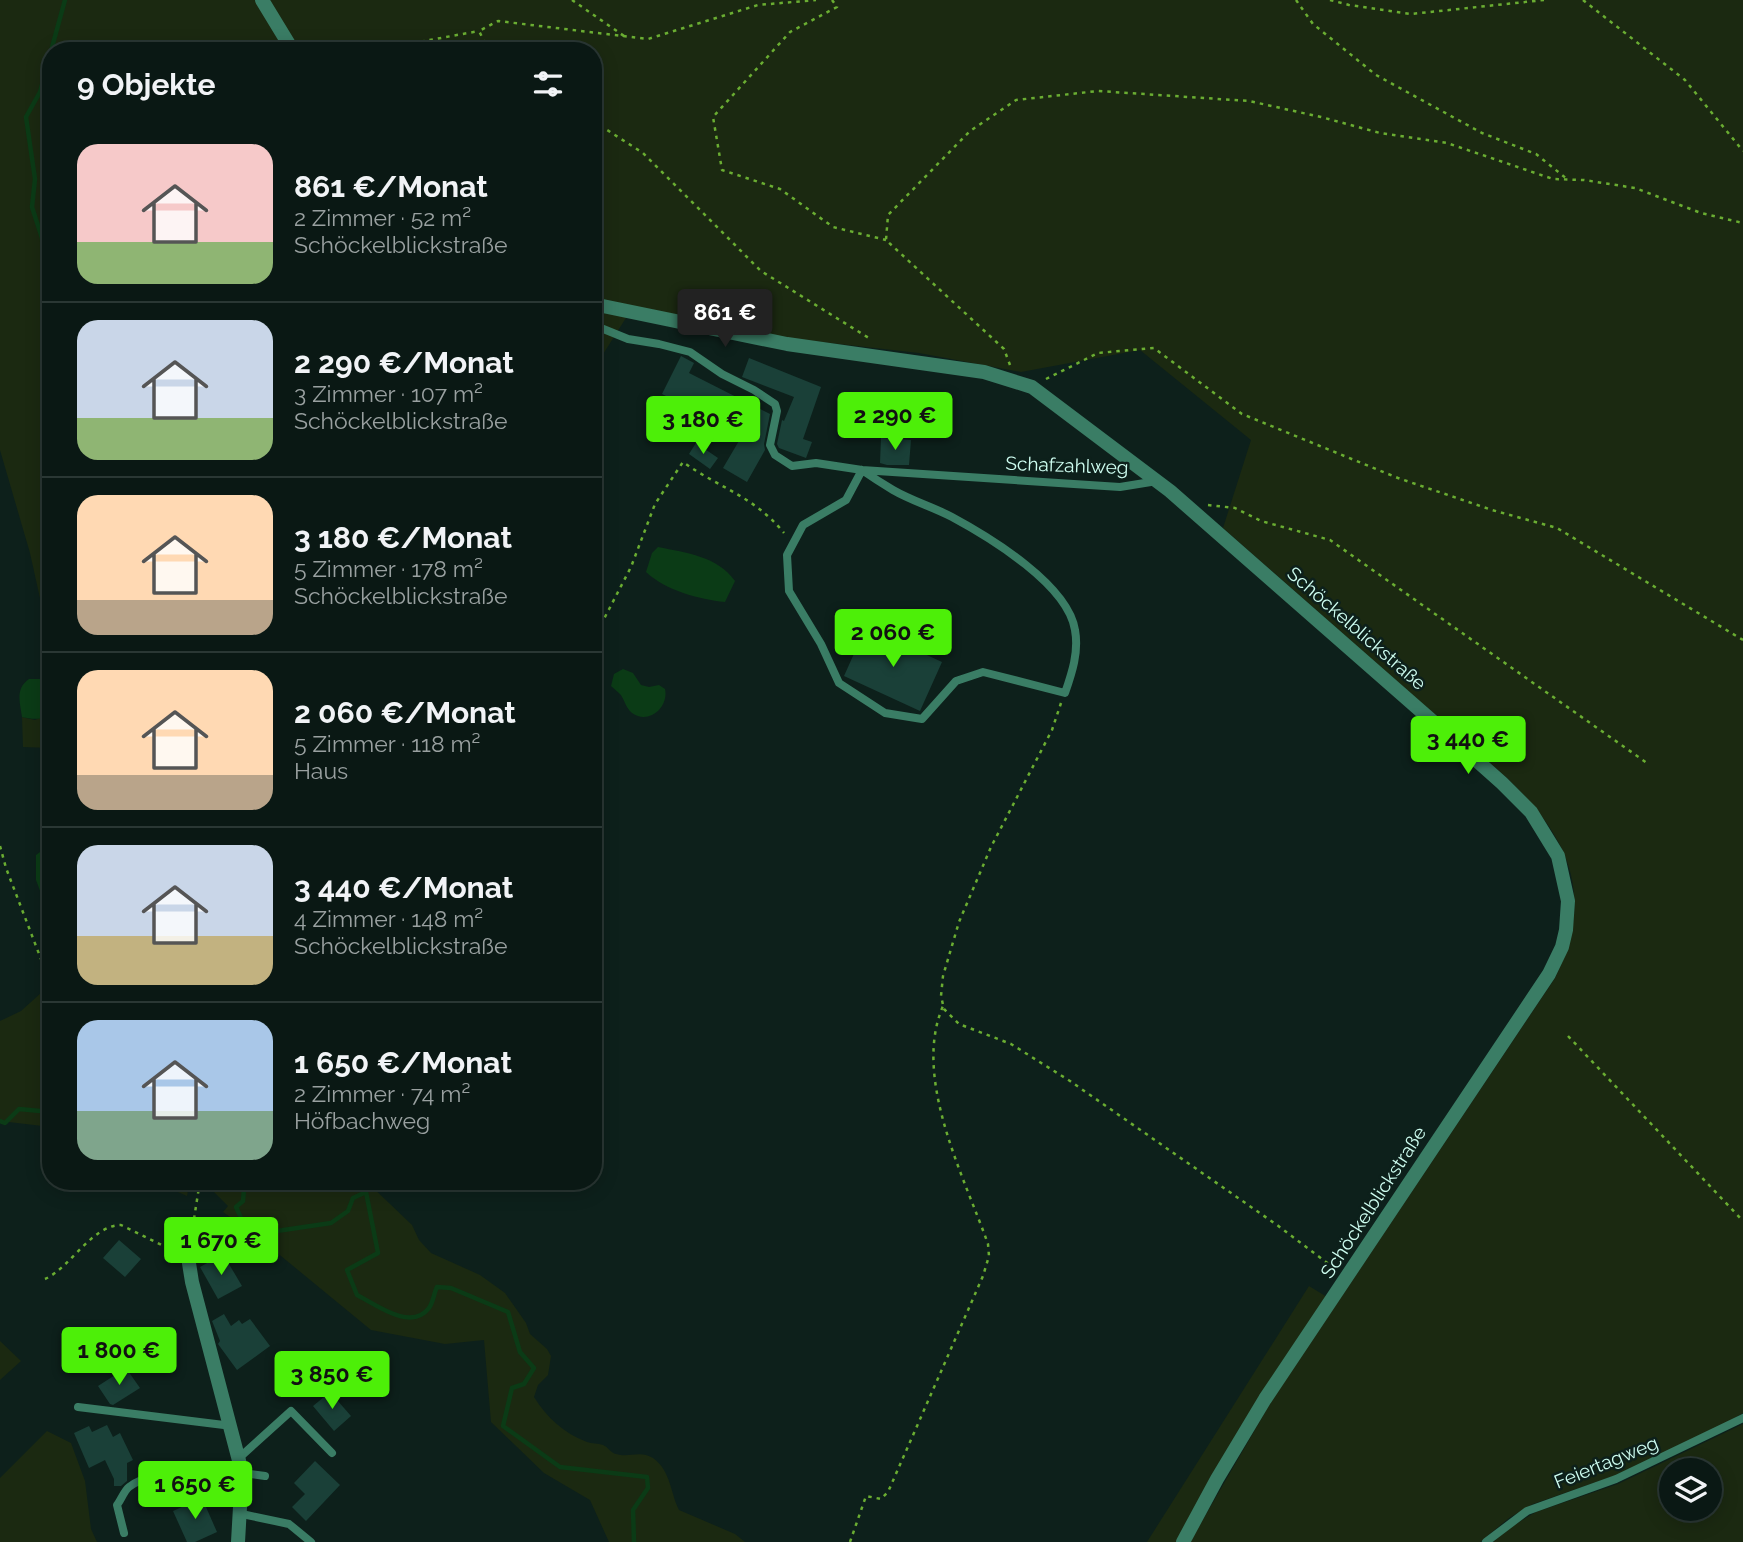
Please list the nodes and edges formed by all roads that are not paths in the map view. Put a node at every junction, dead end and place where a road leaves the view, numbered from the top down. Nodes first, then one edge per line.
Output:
1 (262, 0) edge
2 (288, 42) edge
3 (602, 306) edge
4 (602, 328) edge
5 (862, 470) junction
6 (1157, 481) junction
7 (188, 1257) road end
8 (78, 1407) dead end
9 (1743, 1418) edge
10 (232, 1426) junction
11 (332, 1453) dead end
12 (240, 1465) junction
13 (265, 1476) dead end
14 (242, 1514) junction
15 (124, 1533) dead end
16 (238, 1542) edge
17 (311, 1542) edge
18 (1183, 1542) edge
19 (1486, 1542) edge

1 - 2 street
3 - 6 street, Schöckelblickstraße
4 - 5 lane, Schafzahlweg
5 - 5 lane
5 - 6 lane, Schafzahlweg
6 - 18 street, Schöckelblickstraße
7 - 10 street
8 - 10 lane
9 - 19 lane, Feiertagweg
10 - 12 street
11 - 12 lane
12 - 13 lane
12 - 14 street
12 - 15 lane
14 - 16 street
14 - 17 lane

